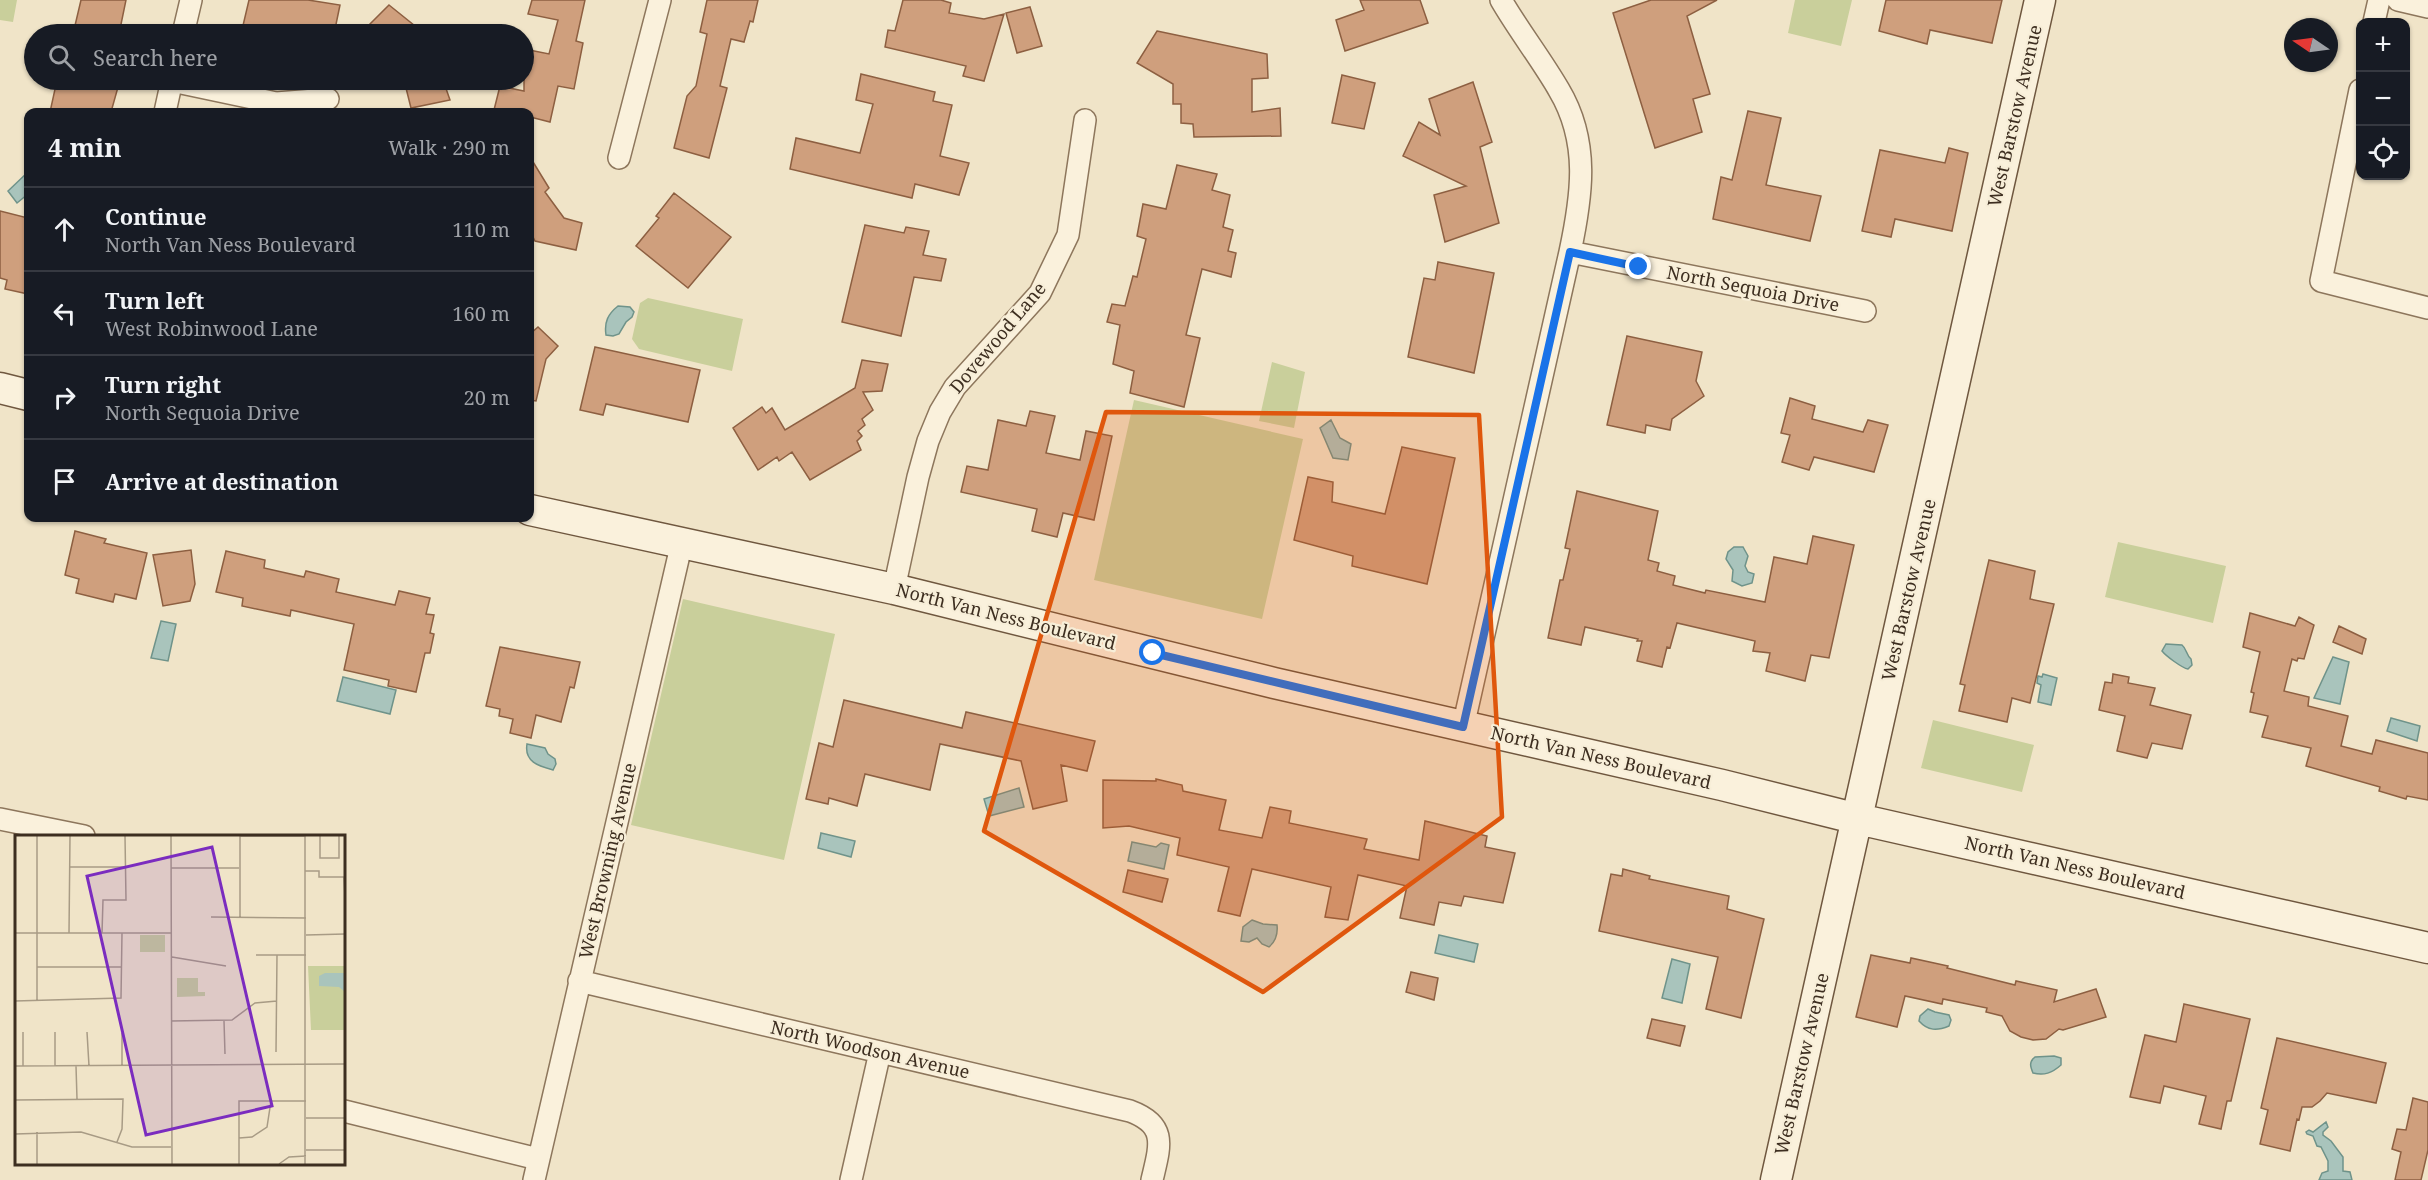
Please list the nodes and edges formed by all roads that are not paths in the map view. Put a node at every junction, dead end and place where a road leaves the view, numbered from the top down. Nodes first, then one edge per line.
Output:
1 (191, 0) edge
2 (660, 0) edge
3 (1501, 0) edge
4 (2040, 0) edge
5 (2379, 0) edge
6 (2398, 0) edge
7 (2428, 7) edge
8 (2375, 18) edge
9 (185, 24) edge
10 (170, 90) edge
11 (217, 90) edge
12 (327, 99) dead end
13 (166, 108) edge
14 (2356, 114) edge
15 (1085, 120) dead end
16 (619, 158) dead end
17 (1570, 252) junction
18 (2428, 308) edge
19 (1865, 311) dead end
20 (0, 388) edge
21 (24, 394) edge
22 (534, 511) edge
23 (682, 542) junction
24 (894, 589) junction
25 (1463, 727) junction
26 (0, 819) edge
27 (1858, 819) junction
28 (75, 835) edge
29 (2428, 948) edge
30 (579, 981) junction
31 (880, 1052) junction
32 (345, 1111) edge
33 (538, 1159) junction
34 (534, 1180) edge
35 (851, 1180) edge
36 (1152, 1180) edge
37 (1776, 1180) edge

1 - 9 street
2 - 16 street
3 - 17 street
4 - 27 street, West Barstow Avenue
5 - 8 street
6 - 7 street
10 - 13 street
11 - 12 street
14 - 18 street
15 - 24 street, Dovewood Lane
17 - 19 street, North Sequoia Drive
17 - 25 street
20 - 21 street
22 - 23 street, North Van Ness Boulevard
23 - 24 street, North Van Ness Boulevard
23 - 30 street, West Browning Avenue
24 - 25 street, North Van Ness Boulevard
25 - 27 street, North Van Ness Boulevard
26 - 28 street
27 - 29 street, North Van Ness Boulevard
27 - 37 street, West Barstow Avenue
30 - 31 street, North Woodson Avenue
30 - 33 street, West Browning Avenue
31 - 35 street
31 - 36 street, North Woodson Avenue
32 - 33 street
33 - 34 street, West Browning Avenue

